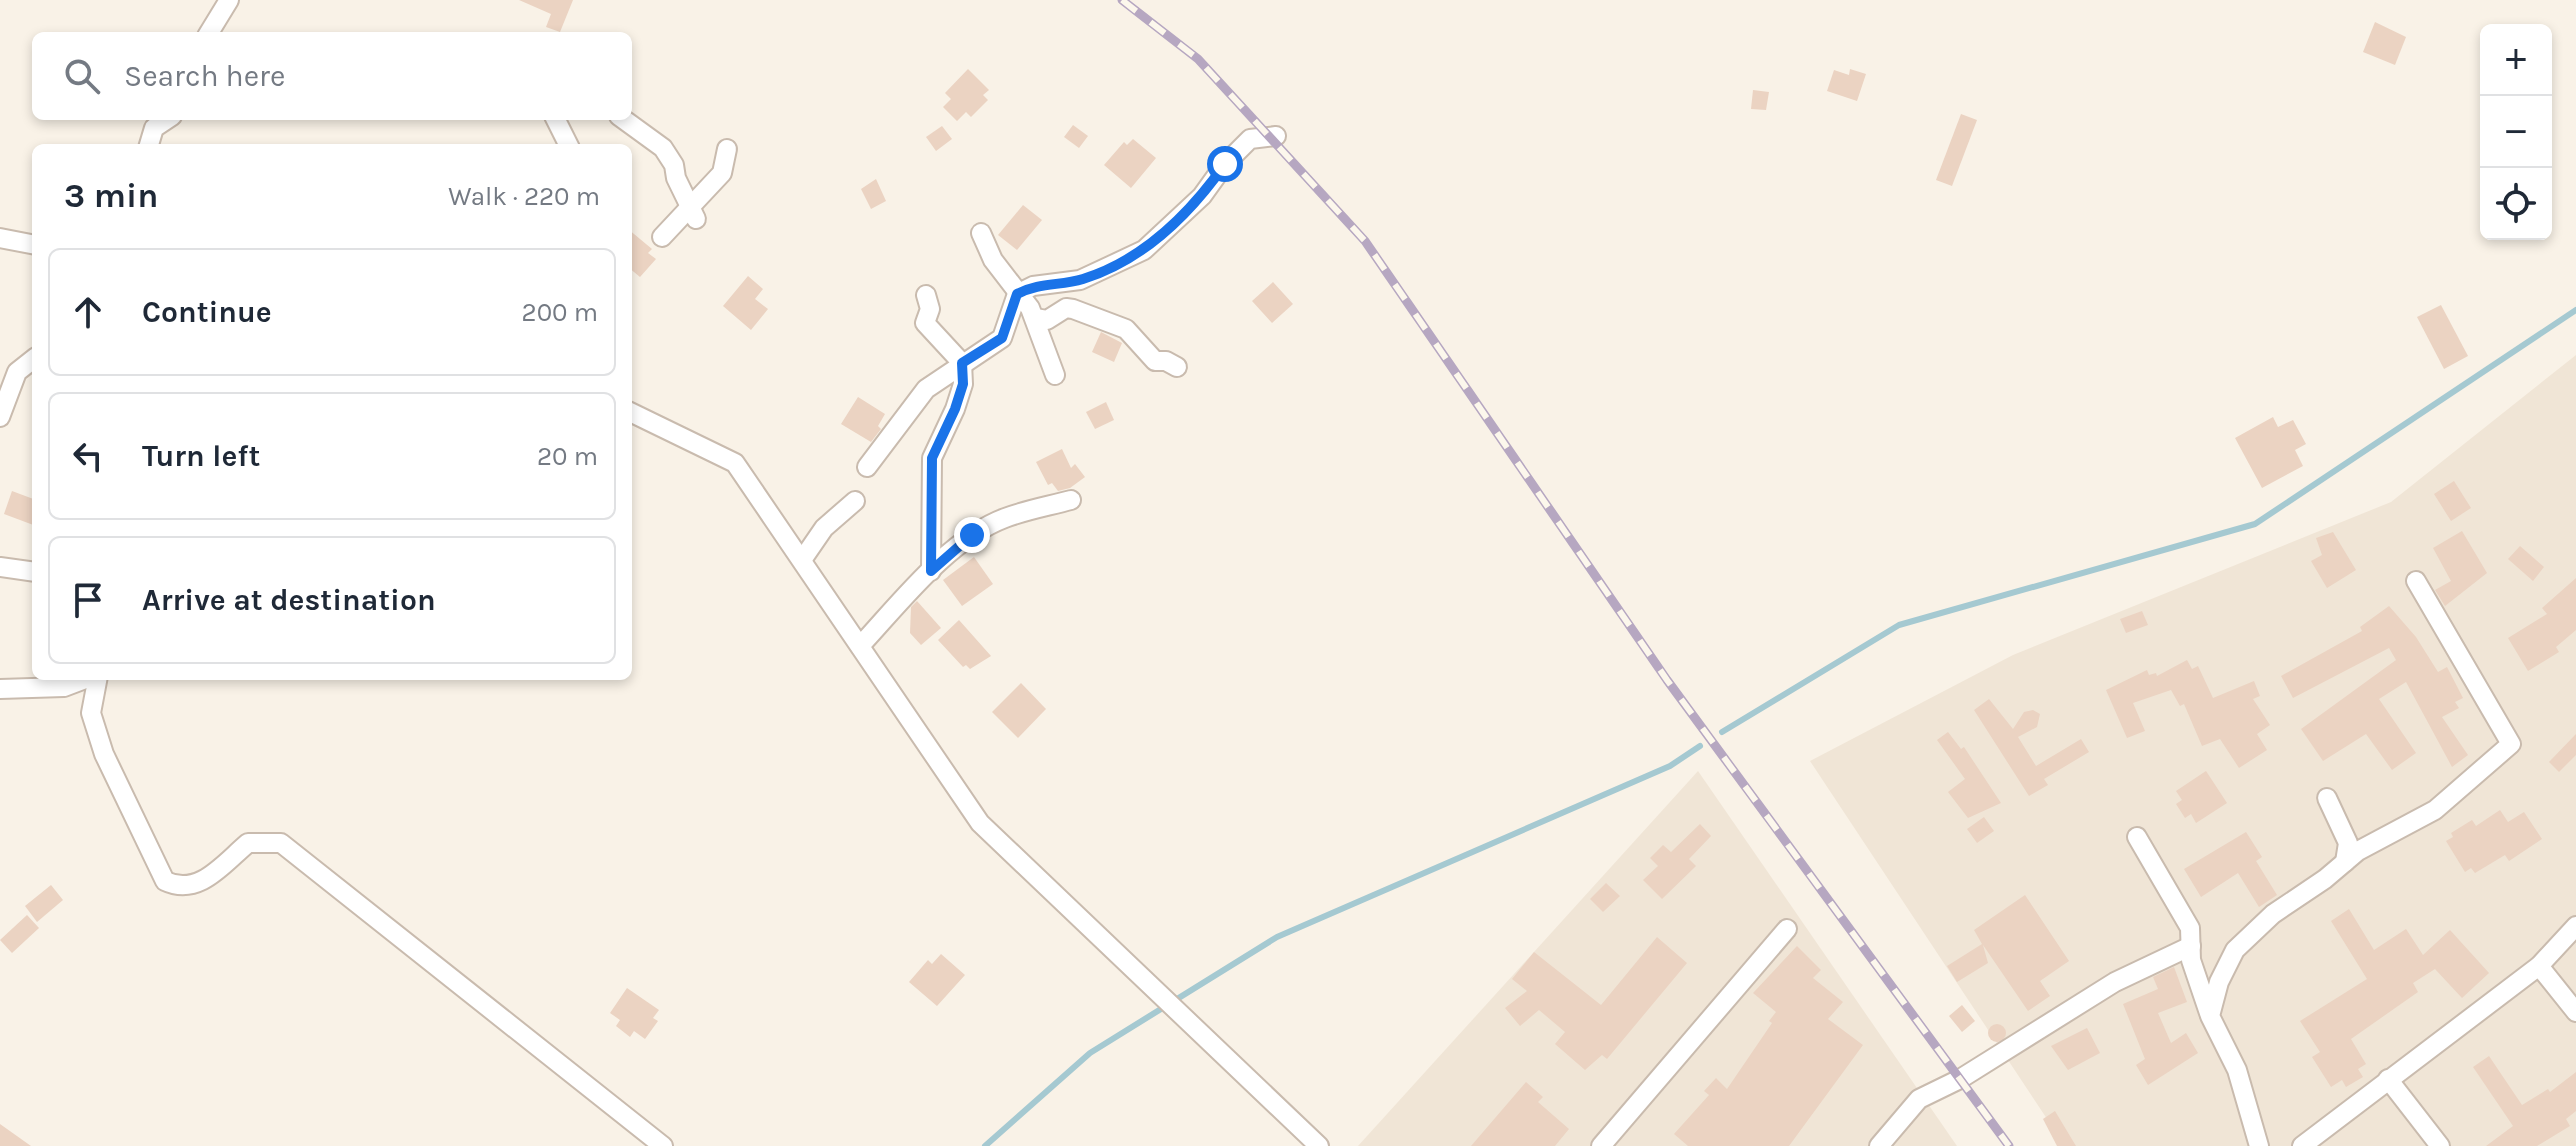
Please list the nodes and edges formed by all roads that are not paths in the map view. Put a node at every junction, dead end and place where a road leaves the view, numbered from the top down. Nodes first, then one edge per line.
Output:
1 (229, 0) edge
2 (209, 32) edge
3 (166, 120) edge
4 (556, 120) edge
5 (624, 120) edge
6 (1276, 136) dead end
7 (149, 144) edge
8 (568, 144) edge
9 (727, 149) dead end
10 (693, 211) junction
11 (981, 233) dead end
12 (662, 237) dead end
13 (0, 238) edge
14 (32, 244) edge
15 (1017, 294) junction
16 (926, 295) dead end
17 (1035, 318) junction
18 (32, 360) edge
19 (962, 363) junction
20 (1177, 367) dead end
21 (1055, 375) dead end
22 (632, 413) edge
23 (0, 416) edge
24 (867, 467) dead end
25 (1071, 500) dead end
26 (855, 501) dead end
27 (802, 560) junction
28 (0, 567) edge
29 (32, 571) edge
30 (931, 571) junction
31 (2416, 581) dead end
32 (860, 646) junction
33 (84, 680) edge
34 (95, 680) edge
35 (0, 689) edge
36 (2327, 798) dead end
37 (2137, 837) dead end
38 (2345, 862) junction
39 (2576, 926) edge
40 (1787, 929) dead end
41 (2191, 946) junction
42 (2539, 966) junction
43 (2576, 1012) edge
44 (2210, 1016) junction
45 (2388, 1079) junction
46 (663, 1146) edge
47 (1319, 1146) edge
48 (1601, 1146) edge
49 (1879, 1146) edge
50 (2259, 1146) edge
51 (2302, 1146) edge
52 (2440, 1146) edge

1 - 2 street
3 - 7 street
4 - 8 street
5 - 10 street
6 - 15 street
9 - 10 street
10 - 12 street
11 - 15 street
13 - 14 street
15 - 17 street
15 - 19 street
16 - 19 street
17 - 20 street
17 - 21 street
18 - 23 street
19 - 24 street
19 - 30 street
22 - 27 street
25 - 30 street
26 - 27 street
27 - 32 street
28 - 29 street
30 - 32 street
31 - 38 street
32 - 47 street
33 - 35 street
34 - 46 street
36 - 38 street
37 - 41 street
38 - 44 street
39 - 42 street
40 - 48 street
41 - 44 street
41 - 49 street
42 - 43 street
42 - 45 street
44 - 50 street
45 - 51 street
45 - 52 street

